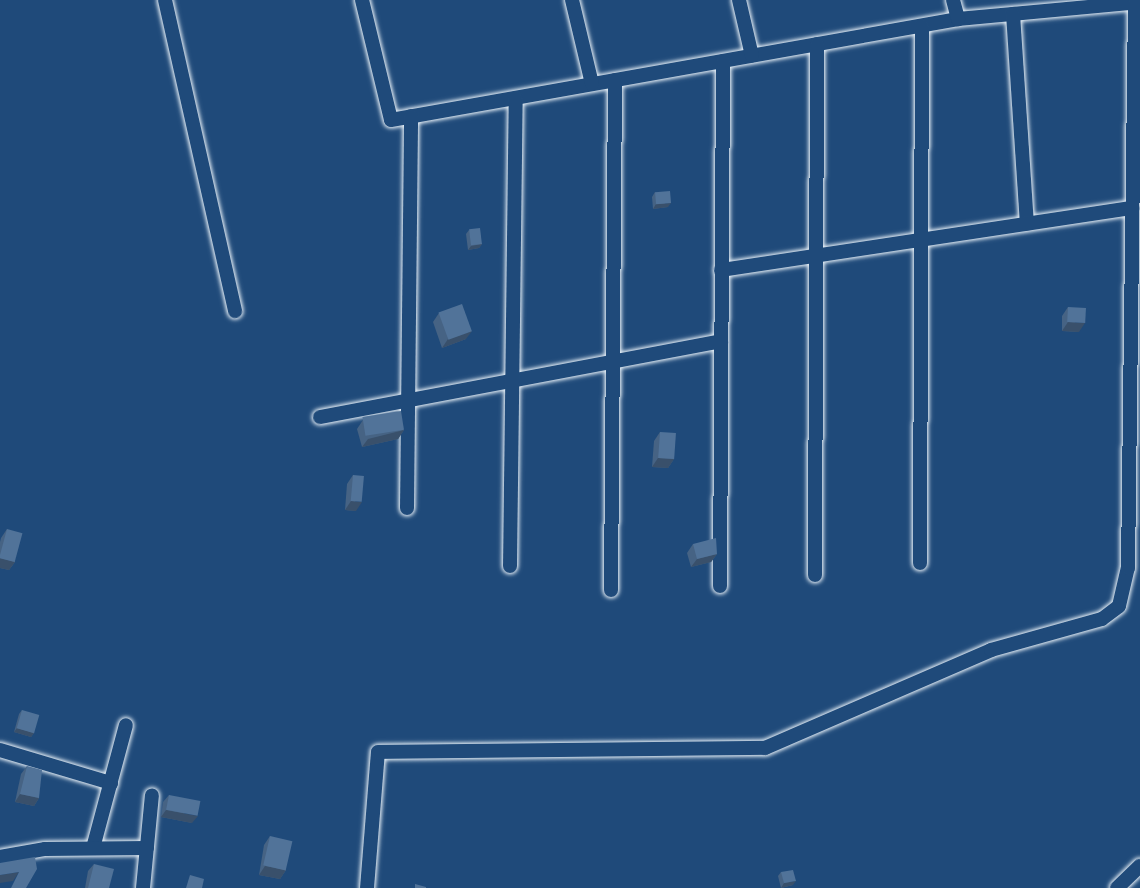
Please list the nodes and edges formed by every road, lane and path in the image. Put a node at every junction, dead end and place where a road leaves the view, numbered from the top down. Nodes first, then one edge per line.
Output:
1 (165, 0) edge
2 (362, 0) edge
3 (572, 0) edge
4 (739, 0) edge
5 (953, 0) edge
6 (1137, 2) edge
7 (1013, 14) junction
8 (958, 19) junction
9 (922, 26) junction
10 (817, 44) junction
11 (752, 56) junction
12 (723, 61) junction
13 (615, 80) junction
14 (592, 84) junction
15 (516, 98) junction
16 (411, 116) junction
17 (1132, 208) junction
18 (1027, 224) junction
19 (921, 240) junction
20 (816, 256) junction
21 (722, 270) junction
22 (235, 311) dead end
23 (721, 341) junction
24 (613, 362) junction
25 (513, 381) junction
26 (408, 400) junction
27 (320, 417) dead end
28 (407, 508) dead end
29 (920, 563) dead end
30 (510, 566) dead end
31 (815, 575) dead end
32 (720, 586) dead end
33 (611, 590) dead end
34 (126, 725) dead end
35 (0, 750) edge
36 (111, 783) junction
37 (152, 794) dead end
38 (93, 848) junction
39 (147, 848) junction
40 (0, 857) edge
41 (1140, 866) edge
42 (143, 888) edge
43 (367, 888) edge
44 (1117, 888) edge

1 - 22 street
2 - 16 street
3 - 14 street
4 - 11 street
5 - 8 street
6 - 7 street
6 - 17 street
7 - 8 street
7 - 18 street
8 - 9 street
9 - 10 street
9 - 19 street
10 - 11 street
10 - 20 street
11 - 12 street
12 - 13 street
12 - 21 street
13 - 14 street
13 - 24 street
14 - 15 street
15 - 16 street
15 - 25 street
16 - 26 street
17 - 18 street
17 - 43 street
18 - 19 street
19 - 20 street
19 - 29 street
20 - 21 street
20 - 31 street
21 - 23 street
23 - 24 street
23 - 32 street
24 - 25 street
24 - 33 street
25 - 26 street
25 - 30 street
26 - 27 street
26 - 28 street
34 - 36 street
35 - 36 street
36 - 38 street
37 - 39 street
38 - 39 street
38 - 40 street
39 - 42 street
41 - 44 street

